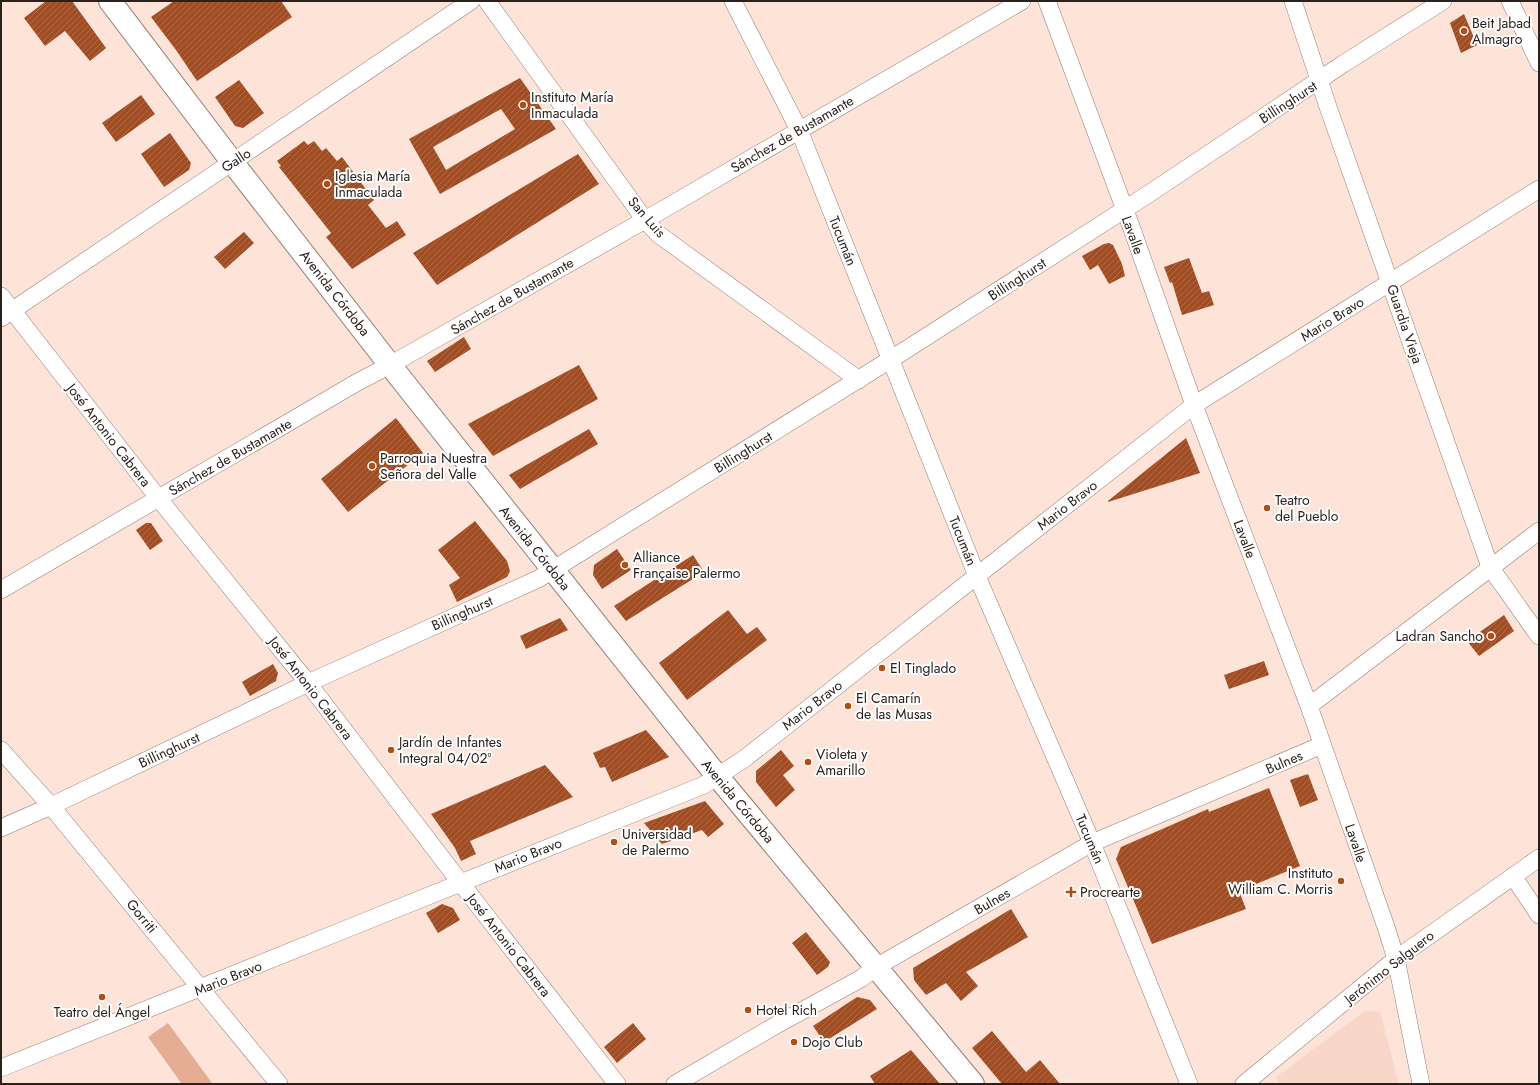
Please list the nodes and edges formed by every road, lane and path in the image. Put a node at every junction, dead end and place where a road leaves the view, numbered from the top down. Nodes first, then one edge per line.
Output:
1 (110, 1) edge
2 (471, 1) edge
3 (487, 1) edge
4 (733, 1) edge
5 (1022, 1) edge
6 (1047, 1) edge
7 (1293, 1) edge
8 (1443, 1) edge
9 (1510, 1) edge
10 (1539, 63) edge
11 (1320, 81) junction
12 (799, 130) junction
13 (233, 162) junction
14 (1539, 189) edge
15 (1124, 210) junction
16 (645, 220) junction
17 (1391, 282) junction
18 (1, 296) edge
19 (6, 314) edge
20 (890, 360) junction
21 (390, 365) junction
22 (859, 380) junction
23 (1194, 405) junction
24 (159, 499) junction
25 (1539, 531) edge
26 (1490, 567) junction
27 (553, 570) junction
28 (977, 576) junction
29 (1, 590) edge
30 (1539, 636) edge
31 (308, 683) junction
32 (1309, 706) junction
33 (1322, 745) junction
34 (1, 750) edge
35 (718, 778) junction
36 (51, 806) junction
37 (1, 828) edge
38 (1092, 843) junction
39 (1539, 858) edge
40 (1513, 876) junction
41 (460, 882) junction
42 (1539, 915) edge
43 (1396, 959) junction
44 (876, 967) junction
45 (202, 988) junction
46 (1, 1068) edge
47 (279, 1084) edge
48 (617, 1084) edge
49 (675, 1084) edge
50 (974, 1084) edge
51 (1189, 1084) edge
52 (1244, 1084) edge
53 (1421, 1084) edge

1 - 13 main road, Avenida Córdoba
2 - 13 street, Gallo
3 - 16 street, San Luis
4 - 12 street, Tucumán
5 - 12 street, Sánchez de Bustamante
6 - 15 street, Lavalle
7 - 11 street, Guardia Vieja
8 - 11 street, Billinghurst
9 - 10 street
11 - 15 street, Billinghurst
11 - 17 street, Guardia Vieja
12 - 16 street, Sánchez de Bustamante
12 - 20 street, Tucumán
13 - 19 street, Gallo
13 - 21 main road, Avenida Córdoba
14 - 17 street, Mario Bravo
15 - 20 street, Billinghurst
15 - 23 street, Lavalle
16 - 21 street, Sánchez de Bustamante
16 - 22 street, San Luis
17 - 23 street, Mario Bravo
17 - 26 street, Guardia Vieja
18 - 19 street, José Antonio Cabrera
19 - 24 street, José Antonio Cabrera
20 - 22 street, Billinghurst
20 - 28 street, Tucumán
21 - 24 street, Sánchez de Bustamante
21 - 27 main road, Avenida Córdoba
22 - 27 street, Billinghurst
23 - 28 street, Mario Bravo
23 - 32 street, Lavalle
24 - 29 street, Sánchez de Bustamante
24 - 31 street, José Antonio Cabrera
25 - 26 street
26 - 30 street, Guardia Vieja
26 - 32 street
27 - 31 street, Billinghurst
27 - 35 main road, Avenida Córdoba
28 - 35 street, Mario Bravo
28 - 38 street, Tucumán
31 - 36 street, Billinghurst
31 - 41 street, José Antonio Cabrera
32 - 33 street, Lavalle
33 - 38 street, Bulnes
33 - 43 street, Lavalle
34 - 36 street, Gorriti
35 - 41 street, Mario Bravo
35 - 44 main road, Avenida Córdoba
36 - 37 street, Billinghurst
36 - 45 street, Gorriti
38 - 44 street, Bulnes
38 - 51 street, Tucumán
39 - 40 street, Jerónimo Salguero
40 - 42 street
40 - 43 street, Jerónimo Salguero
41 - 45 street, Mario Bravo
41 - 48 street, José Antonio Cabrera
43 - 52 street, Jerónimo Salguero
43 - 53 street, Lavalle
44 - 49 street, Bulnes
44 - 50 main road, Avenida Córdoba
45 - 46 street, Mario Bravo
45 - 47 street, Gorriti

